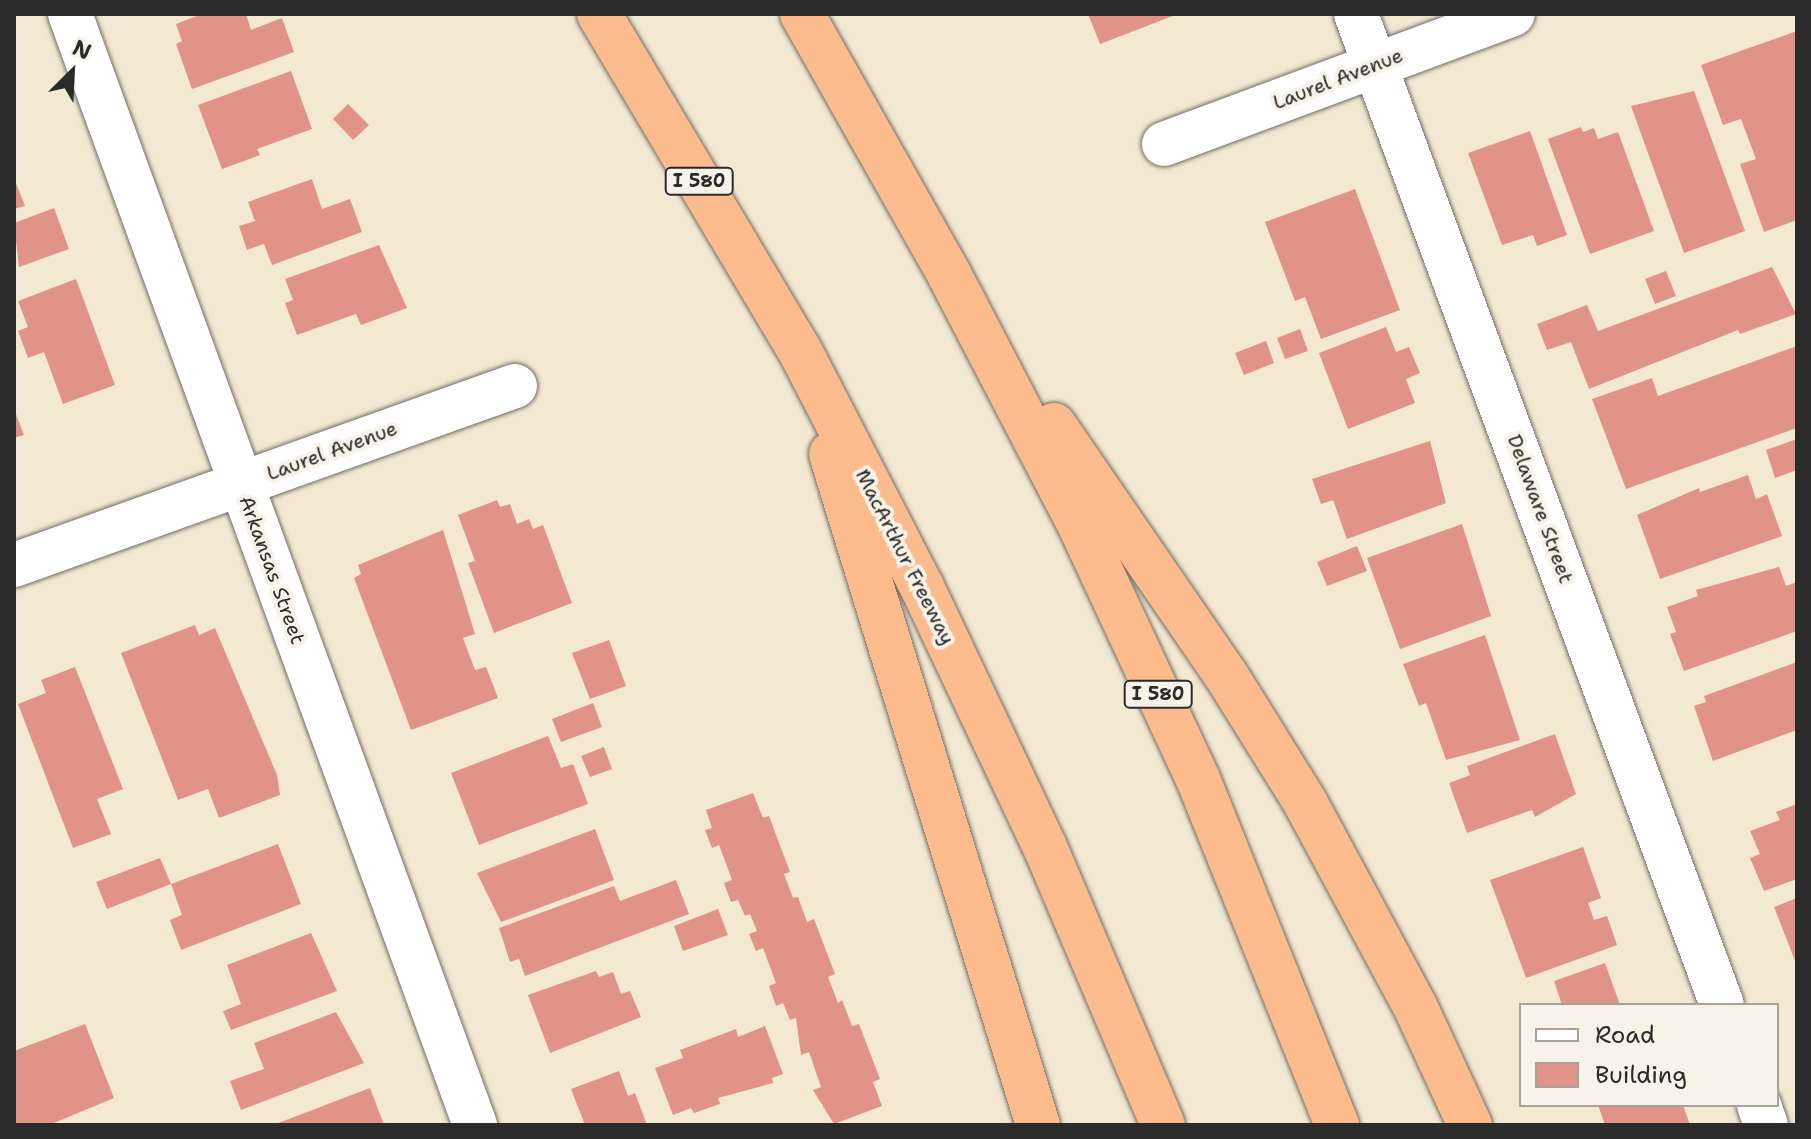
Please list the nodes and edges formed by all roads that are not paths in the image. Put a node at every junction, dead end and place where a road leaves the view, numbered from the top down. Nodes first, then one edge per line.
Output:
1 (70, 14) edge
2 (599, 14) edge
3 (802, 14) edge
4 (1356, 14) edge
5 (1513, 14) edge
6 (1376, 64) junction
7 (1164, 144) dead end
8 (950, 276) junction
9 (799, 349) junction
10 (515, 386) dead end
11 (241, 484) junction
12 (14, 565) edge
13 (1721, 1003) edge
14 (475, 1125) edge
15 (1038, 1125) edge
16 (1163, 1125) edge
17 (1337, 1125) edge
18 (1470, 1125) edge

1 - 11 street, Arkansas Street
2 - 9 highway, MacArthur Freeway / I 580
3 - 8 highway, I 580
4 - 6 street, Delaware Street
5 - 6 street, Laurel Avenue
6 - 7 street, Laurel Avenue
6 - 13 street, Delaware Street
8 - 17 highway, I 580
8 - 18 highway
9 - 15 highway
9 - 16 highway, MacArthur Freeway / I 580
10 - 11 street, Laurel Avenue
11 - 12 street, Laurel Avenue
11 - 14 street, Arkansas Street

